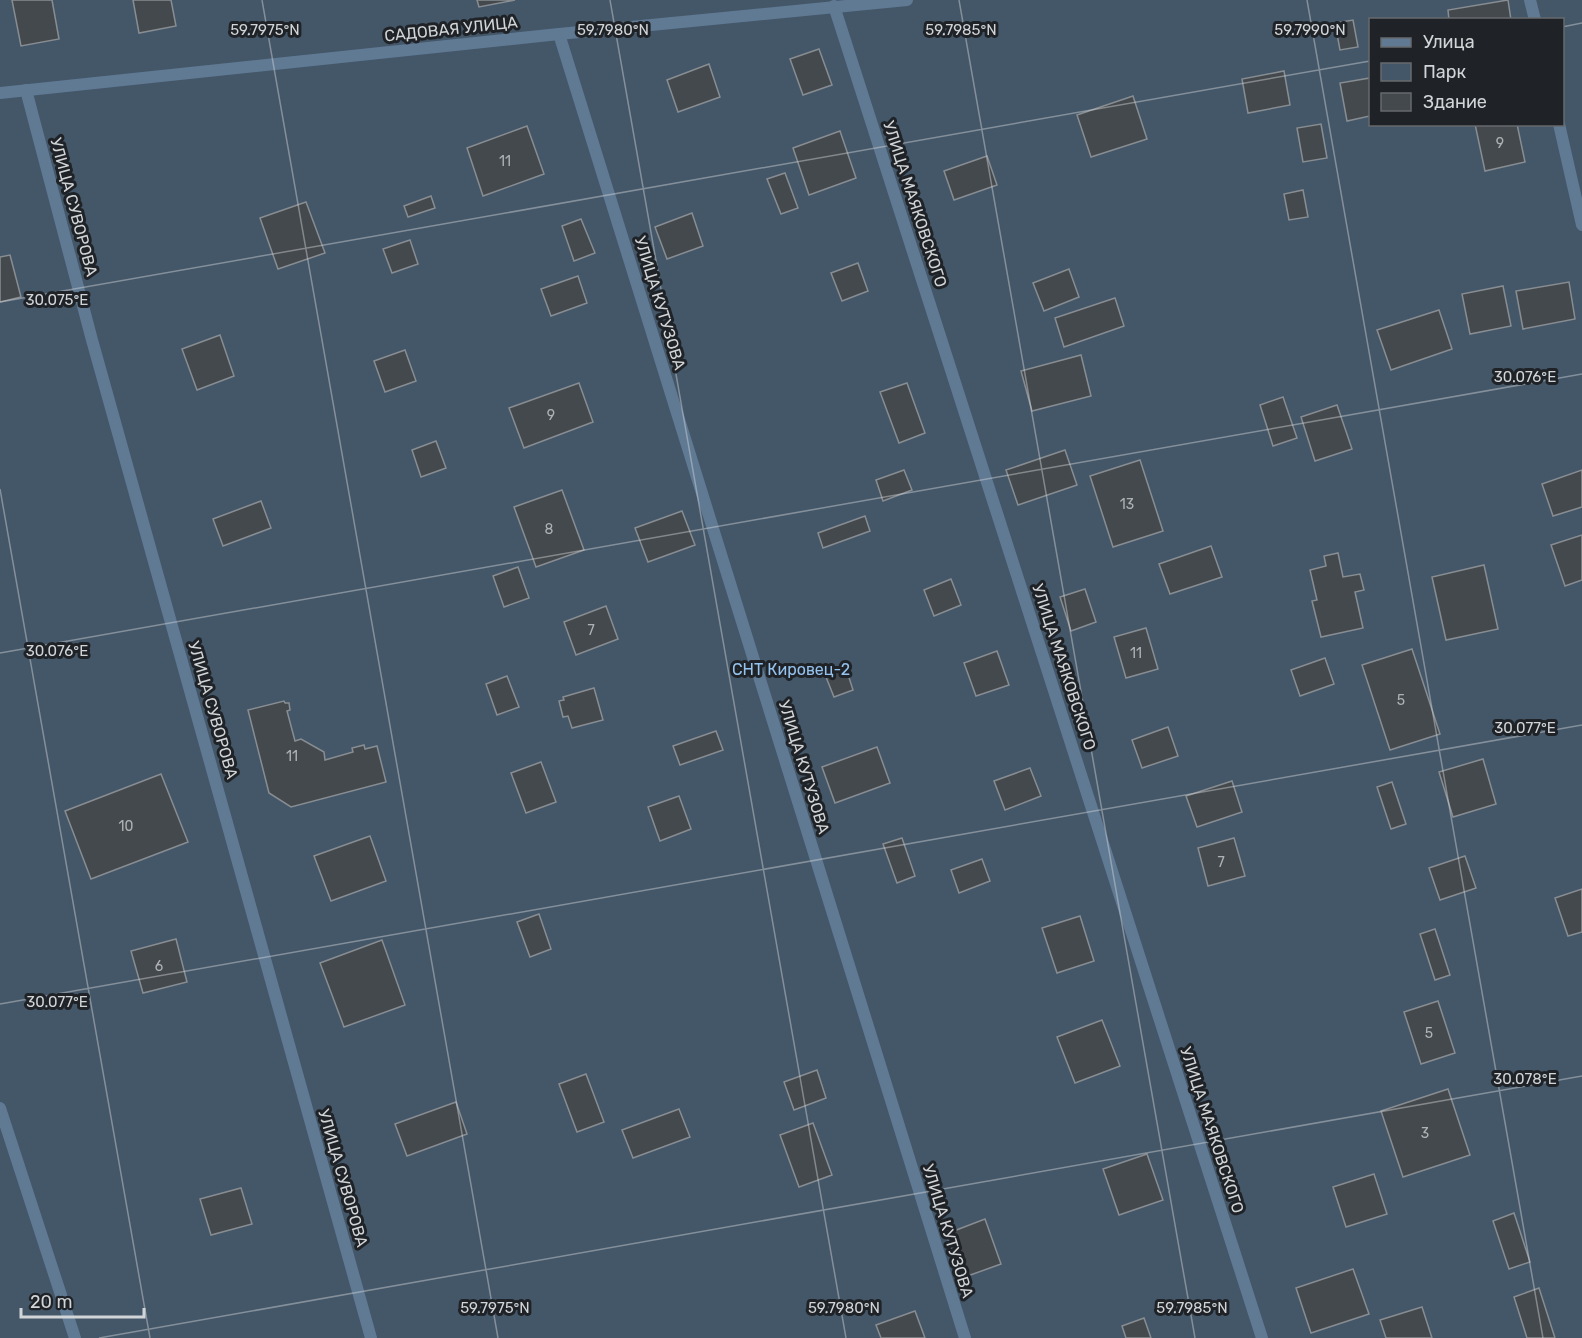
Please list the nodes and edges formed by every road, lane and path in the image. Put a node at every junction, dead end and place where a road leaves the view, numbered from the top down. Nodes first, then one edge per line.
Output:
1 (907, 0) edge
2 (1530, 0) edge
3 (834, 6) junction
4 (1534, 18) edge
5 (559, 34) junction
6 (26, 90) junction
7 (0, 93) edge
8 (1559, 126) edge
9 (1582, 225) edge
10 (0, 1108) edge
11 (75, 1338) edge
12 (371, 1338) edge
13 (964, 1338) edge
14 (1262, 1338) edge

1 - 3 street, САДОВАЯ УЛИЦА
2 - 4 street
3 - 5 street, САДОВАЯ УЛИЦА
3 - 14 street, УЛИЦА МАЯКОВСКОГО
5 - 6 street, САДОВАЯ УЛИЦА
5 - 13 street, УЛИЦА КУТУЗОВА
6 - 7 street, САДОВАЯ УЛИЦА
6 - 12 street, УЛИЦА СУВОРОВА
8 - 9 street
10 - 11 street

